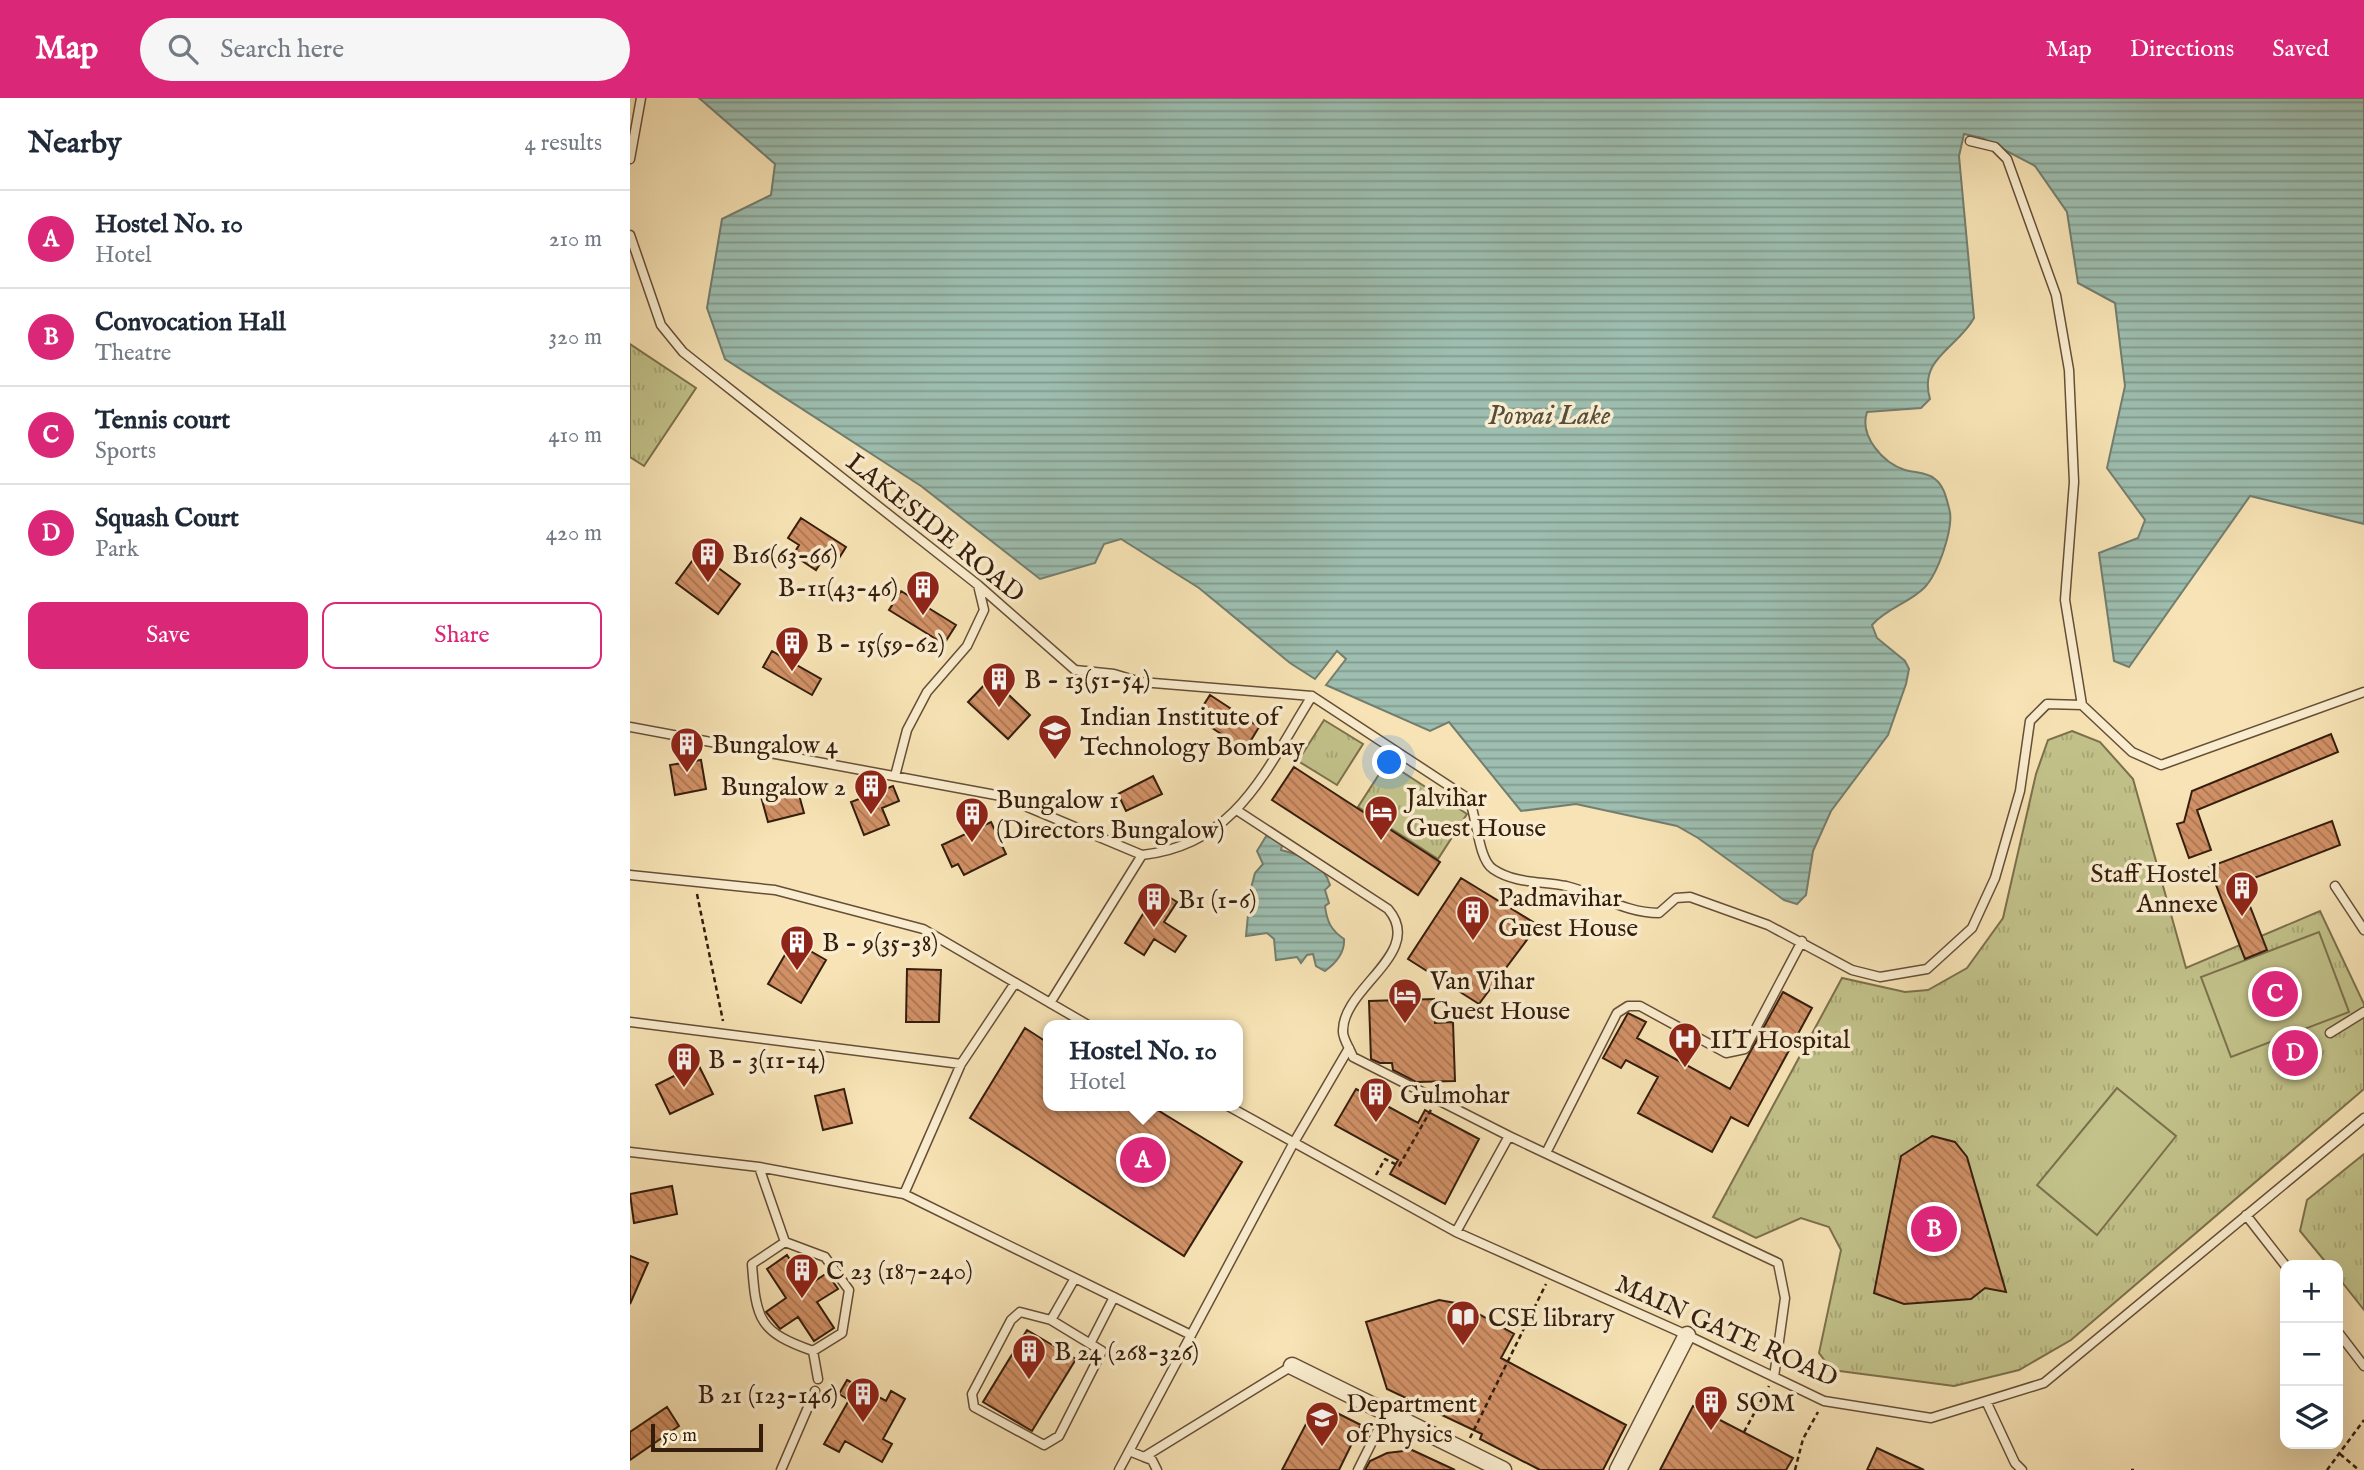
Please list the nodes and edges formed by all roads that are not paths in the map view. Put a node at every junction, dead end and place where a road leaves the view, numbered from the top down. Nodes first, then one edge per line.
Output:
1 (641, 98) edge
2 (1970, 141) dead end
3 (631, 155) edge
4 (630, 235) edge
5 (978, 585) junction
6 (2364, 692) edge
7 (1312, 696) junction
8 (2082, 705) junction
9 (630, 727) edge
10 (895, 776) junction
11 (1238, 811) junction
12 (1142, 855) junction
13 (630, 875) edge
14 (2335, 887) dead end
15 (2364, 930) edge
16 (1802, 941) junction
17 (1015, 983) junction
18 (1050, 1003) junction
19 (2364, 1012) edge
20 (1079, 1020) edge
21 (630, 1022) edge
22 (2330, 1033) dead end
23 (1349, 1048) junction
24 (961, 1064) junction
25 (1236, 1111) edge
26 (2364, 1118) edge
27 (1509, 1136) junction
28 (1293, 1144) junction
29 (630, 1152) edge
30 (1546, 1153) junction
31 (758, 1167) junction
32 (904, 1194) junction
33 (2246, 1215) junction
34 (1456, 1232) junction
35 (785, 1242) junction
36 (2281, 1260) edge
37 (1075, 1278) junction
38 (1114, 1297) junction
39 (1051, 1320) junction
40 (1191, 1335) junction
41 (1687, 1335) junction
42 (2343, 1339) edge
43 (1091, 1342) junction
44 (813, 1351) junction
45 (1292, 1366) joint
46 (2364, 1366) edge
47 (1774, 1377) junction
48 (818, 1380) dead end
49 (815, 1391) dead end
50 (1986, 1401) junction
51 (1387, 1412) junction
52 (1129, 1451) junction
53 (1144, 1457) junction
54 (781, 1470) edge
55 (1119, 1470) edge
56 (1157, 1470) edge
57 (1358, 1470) edge
58 (1503, 1470) edge
59 (1619, 1470) edge
60 (2022, 1470) edge

1 - 3 lane
2 - 8 lane
4 - 5 lane, LAKESIDE ROAD
5 - 7 lane, LAKESIDE ROAD
5 - 10 lane
6 - 8 lane
7 - 11 lane
7 - 16 lane, LAKESIDE ROAD
8 - 16 lane, LAKESIDE ROAD
9 - 10 lane
10 - 12 lane
11 - 12 lane
11 - 23 lane
12 - 18 lane
13 - 17 lane
14 - 15 lane
16 - 30 lane
17 - 18 lane
17 - 24 lane
18 - 20 lane
19 - 22 lane
21 - 24 lane
23 - 27 lane
23 - 28 lane
24 - 32 lane
25 - 28 lane, MAIN GATE ROAD
26 - 33 lane, MAIN GATE ROAD
27 - 30 lane
27 - 34 lane
28 - 34 lane, MAIN GATE ROAD
28 - 40 lane
29 - 31 lane
30 - 47 lane
31 - 32 lane
31 - 35 lane
32 - 37 lane
33 - 36 lane
33 - 50 lane, MAIN GATE ROAD
34 - 41 lane, MAIN GATE ROAD
35 - 44 lane
35 - 44 lane
37 - 38 lane
37 - 39 lane
38 - 40 lane
38 - 43 lane
39 - 43 lane
39 - 43 lane
40 - 52 lane
41 - 47 lane, MAIN GATE ROAD
41 - 59 street
42 - 46 lane
44 - 48 lane
45 - 51 street
45 - 53 lane
47 - 50 lane, MAIN GATE ROAD
49 - 54 lane
50 - 60 lane
51 - 57 lane
51 - 58 street
52 - 53 lane
52 - 55 lane
53 - 56 lane

